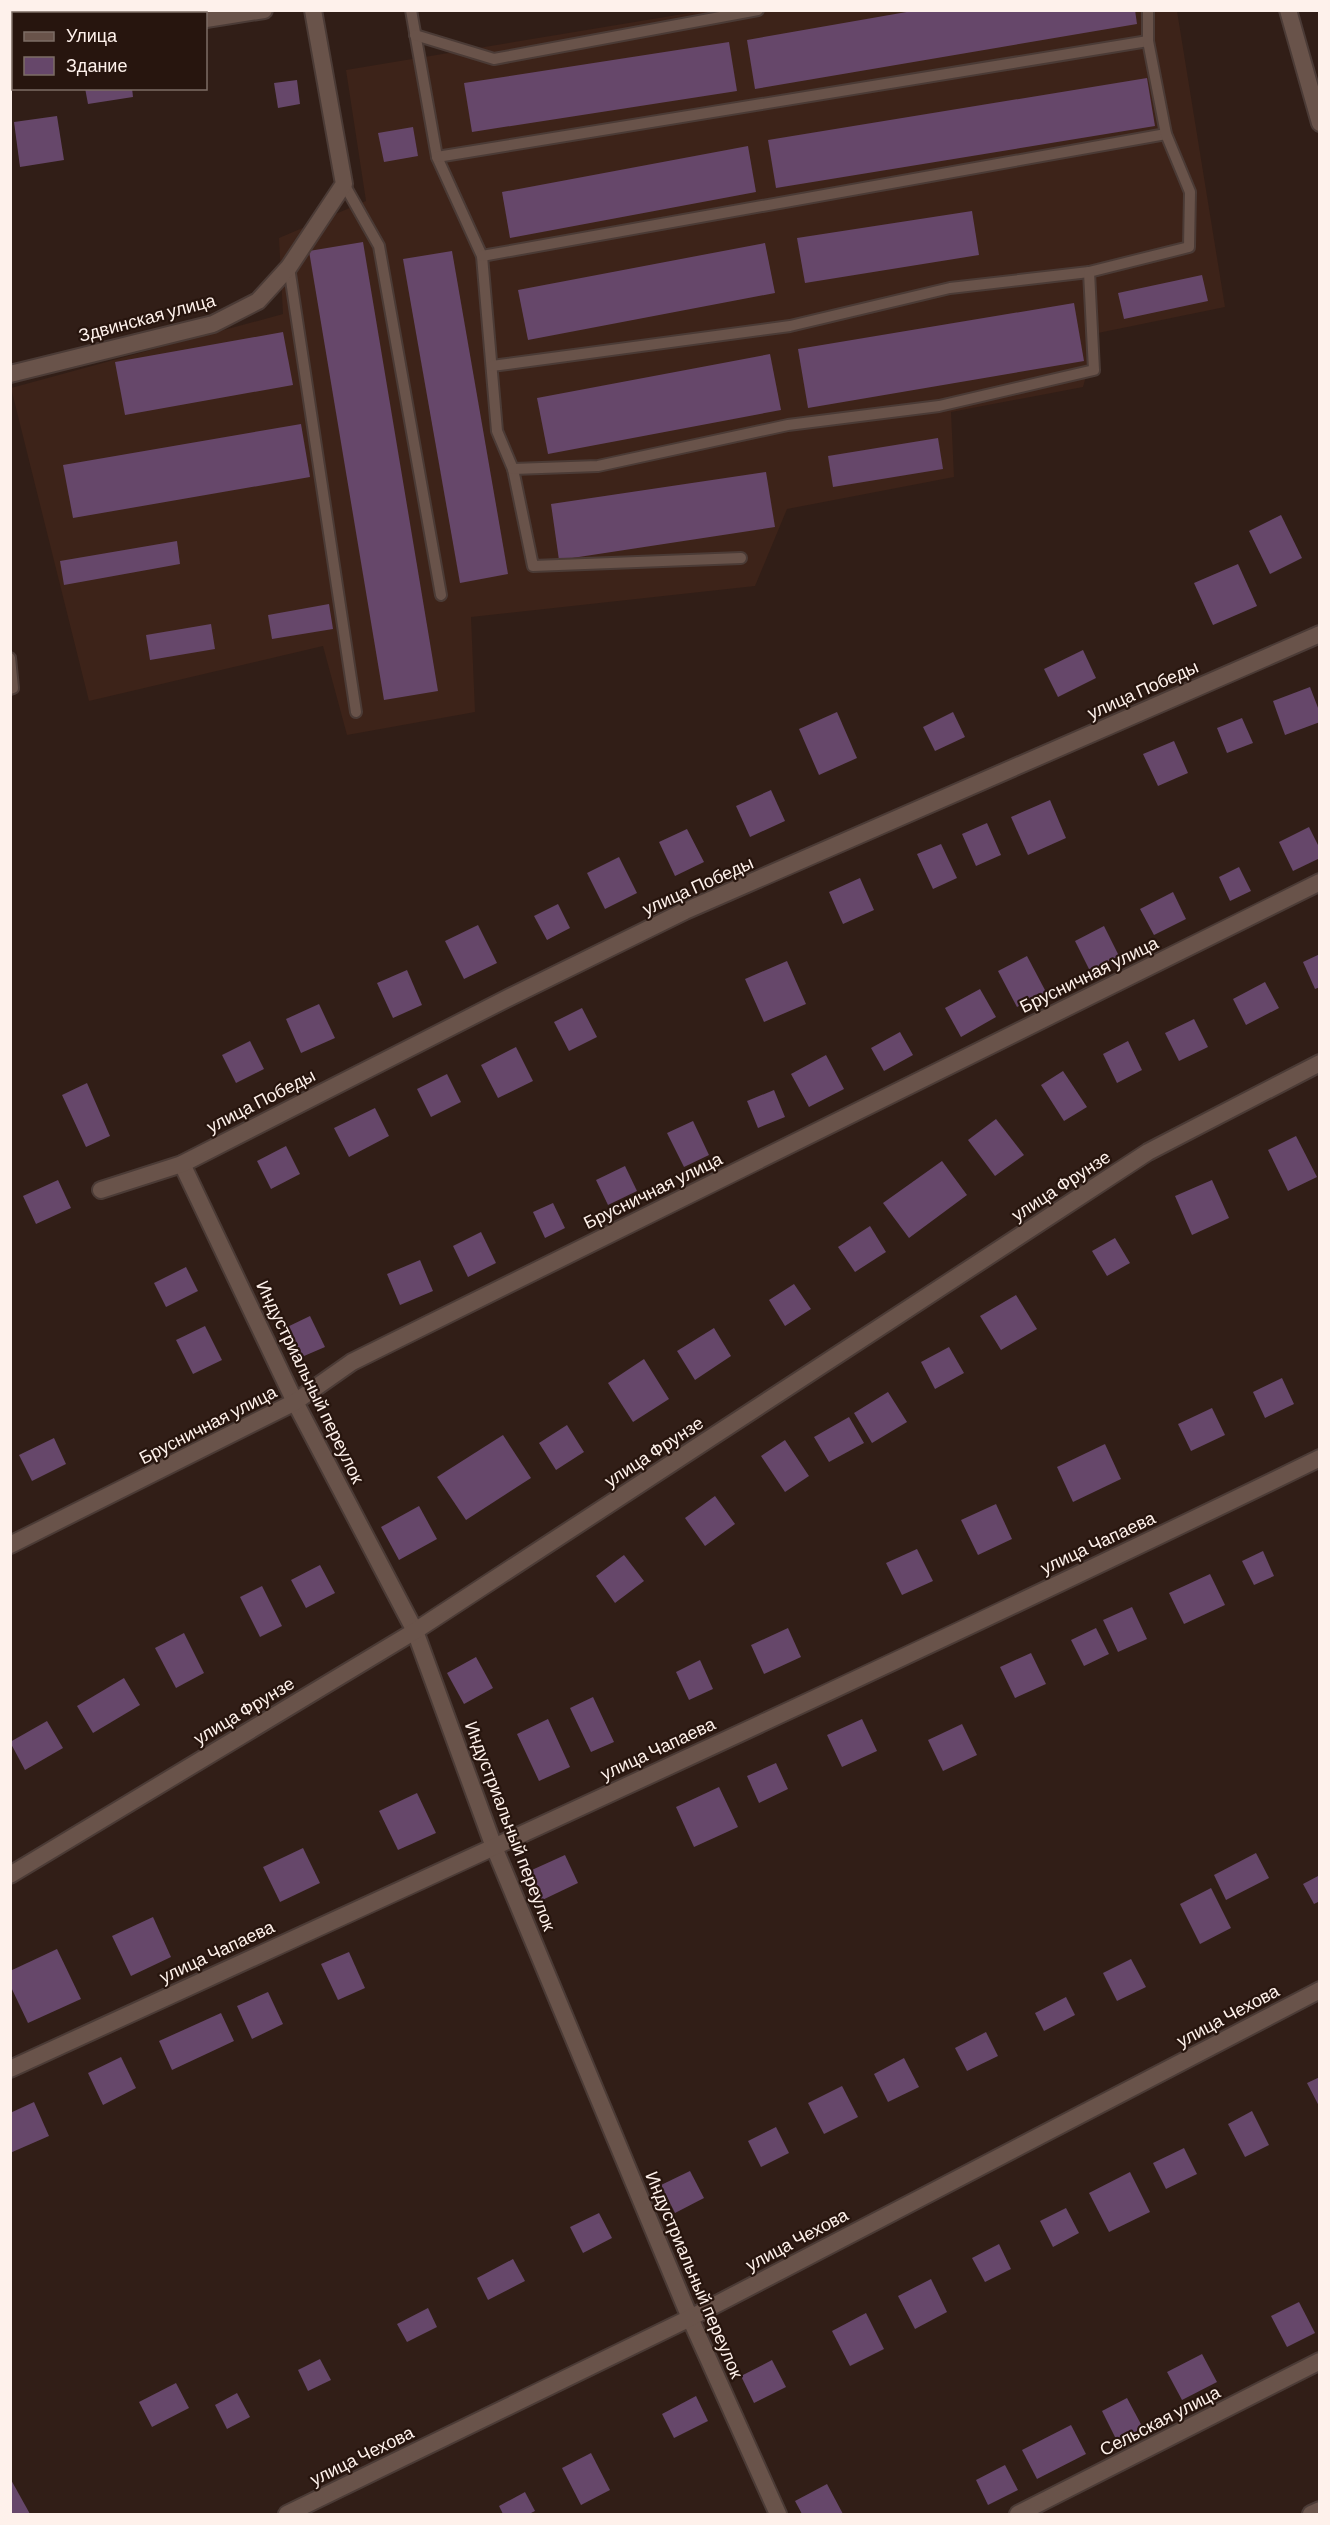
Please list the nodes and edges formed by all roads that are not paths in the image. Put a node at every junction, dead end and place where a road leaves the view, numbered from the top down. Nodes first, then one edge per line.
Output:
1 (264, 10) edge
2 (313, 10) edge
3 (411, 10) edge
4 (758, 10) edge
5 (1148, 10) edge
6 (1288, 10) edge
7 (207, 19) edge
8 (415, 35) junction
9 (1148, 41) junction
10 (1320, 123) edge
11 (1166, 134) junction
12 (437, 157) junction
13 (344, 184) junction
14 (482, 256) junction
15 (289, 267) junction
16 (1089, 272) junction
17 (492, 366) junction
18 (10, 374) edge
19 (513, 469) junction
20 (741, 558) dead end
21 (441, 595) dead end
22 (1320, 634) edge
23 (10, 658) edge
24 (10, 688) edge
25 (356, 712) dead end
26 (1320, 882) edge
27 (1320, 1063) edge
28 (182, 1164) junction
29 (101, 1190) dead end
30 (295, 1402) junction
31 (1320, 1458) edge
32 (10, 1545) edge
33 (415, 1631) junction
34 (494, 1847) junction
35 (10, 1875) edge
36 (1320, 1990) edge
37 (10, 2068) edge
38 (690, 2318) junction
39 (1320, 2361) edge
40 (1320, 2510) edge
41 (287, 2514) edge
42 (778, 2514) edge
43 (1018, 2514) edge
44 (1311, 2514) edge

1 - 7 street
2 - 13 street
3 - 8 lane
4 - 8 lane
5 - 9 lane
6 - 10 street
8 - 12 lane
9 - 11 lane
9 - 12 lane
11 - 14 lane
11 - 16 lane
12 - 14 lane
13 - 15 street, Здвинская улица
13 - 21 lane
14 - 17 lane
15 - 18 street, Здвинская улица
15 - 25 lane
16 - 17 lane
16 - 19 lane
17 - 19 lane
19 - 20 lane
22 - 28 street, улица Победы
23 - 24 lane
26 - 30 street, Брусничная улица
27 - 33 street, улица Фрунзе
28 - 29 street, улица Победы
28 - 30 street, Индустриальный переулок
30 - 32 street, Брусничная улица
30 - 33 street, Индустриальный переулок
31 - 34 street, улица Чапаева
33 - 34 street, Индустриальный переулок
33 - 35 street, улица Фрунзе
34 - 37 street, улица Чапаева
34 - 38 street, Индустриальный переулок
36 - 38 street, улица Чехова
38 - 41 street, улица Чехова
38 - 42 street, Индустриальный переулок
39 - 43 street, Сельская улица
40 - 44 street

